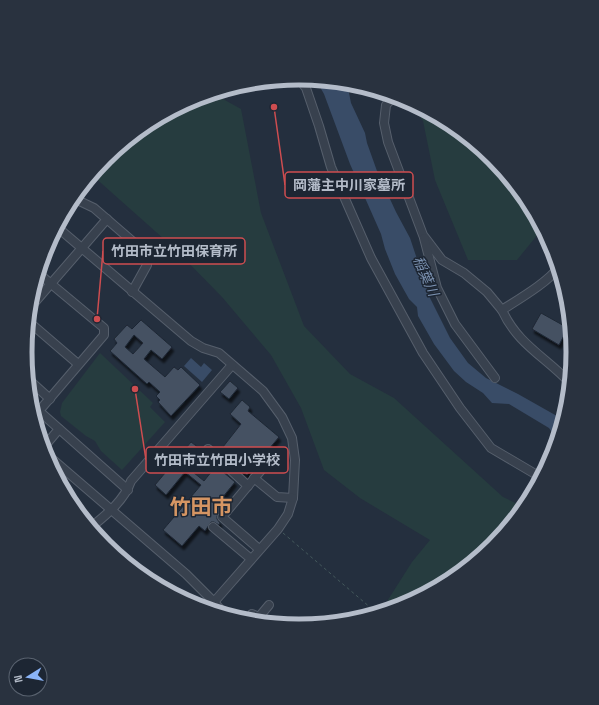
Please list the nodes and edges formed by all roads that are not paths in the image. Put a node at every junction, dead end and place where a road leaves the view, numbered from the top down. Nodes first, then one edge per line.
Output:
1 (304, 85) edge
2 (390, 101) edge
3 (79, 201) edge
4 (107, 220) junction
5 (62, 231) edge
6 (423, 234) junction
7 (82, 249) junction
8 (555, 273) edge
9 (43, 277) edge
10 (51, 284) junction
11 (132, 292) junction
12 (37, 301) edge
13 (502, 310) junction
14 (34, 326) edge
15 (78, 364) junction
16 (232, 365) junction
17 (495, 378) dead end
18 (566, 378) edge
19 (34, 385) edge
20 (50, 399) junction
21 (38, 411) edge
22 (40, 416) edge
23 (60, 429) junction
24 (48, 443) edge
25 (208, 449) dead end
26 (272, 457) dead end
27 (55, 462) edge
28 (537, 475) edge
29 (254, 478) junction
30 (248, 486) junction
31 (128, 490) junction
32 (293, 498) junction
33 (111, 510) junction
34 (94, 524) edge
35 (229, 524) junction
36 (213, 527) dead end
37 (221, 534) junction
38 (260, 549) junction
39 (251, 559) junction
40 (214, 602) junction
41 (269, 605) dead end
42 (219, 607) edge
43 (259, 617) edge

1 - 28 street
2 - 6 street
3 - 4 street
4 - 7 street
4 - 11 street
5 - 7 street
6 - 13 street
6 - 17 street
7 - 10 street
7 - 11 street
8 - 13 street
9 - 10 street
10 - 12 street
10 - 15 street
11 - 16 street
13 - 18 street
14 - 15 street
15 - 20 street
16 - 31 street
16 - 32 street
19 - 20 street
20 - 21 street
22 - 23 street
23 - 24 street
23 - 31 street
25 - 30 street
26 - 29 street
27 - 33 street
29 - 30 street
29 - 32 street
30 - 35 street
31 - 33 street
32 - 38 street
33 - 34 street
33 - 40 street
35 - 37 street
35 - 38 street
36 - 37 street
37 - 39 street
38 - 39 street
39 - 40 street
40 - 42 street
41 - 43 street

